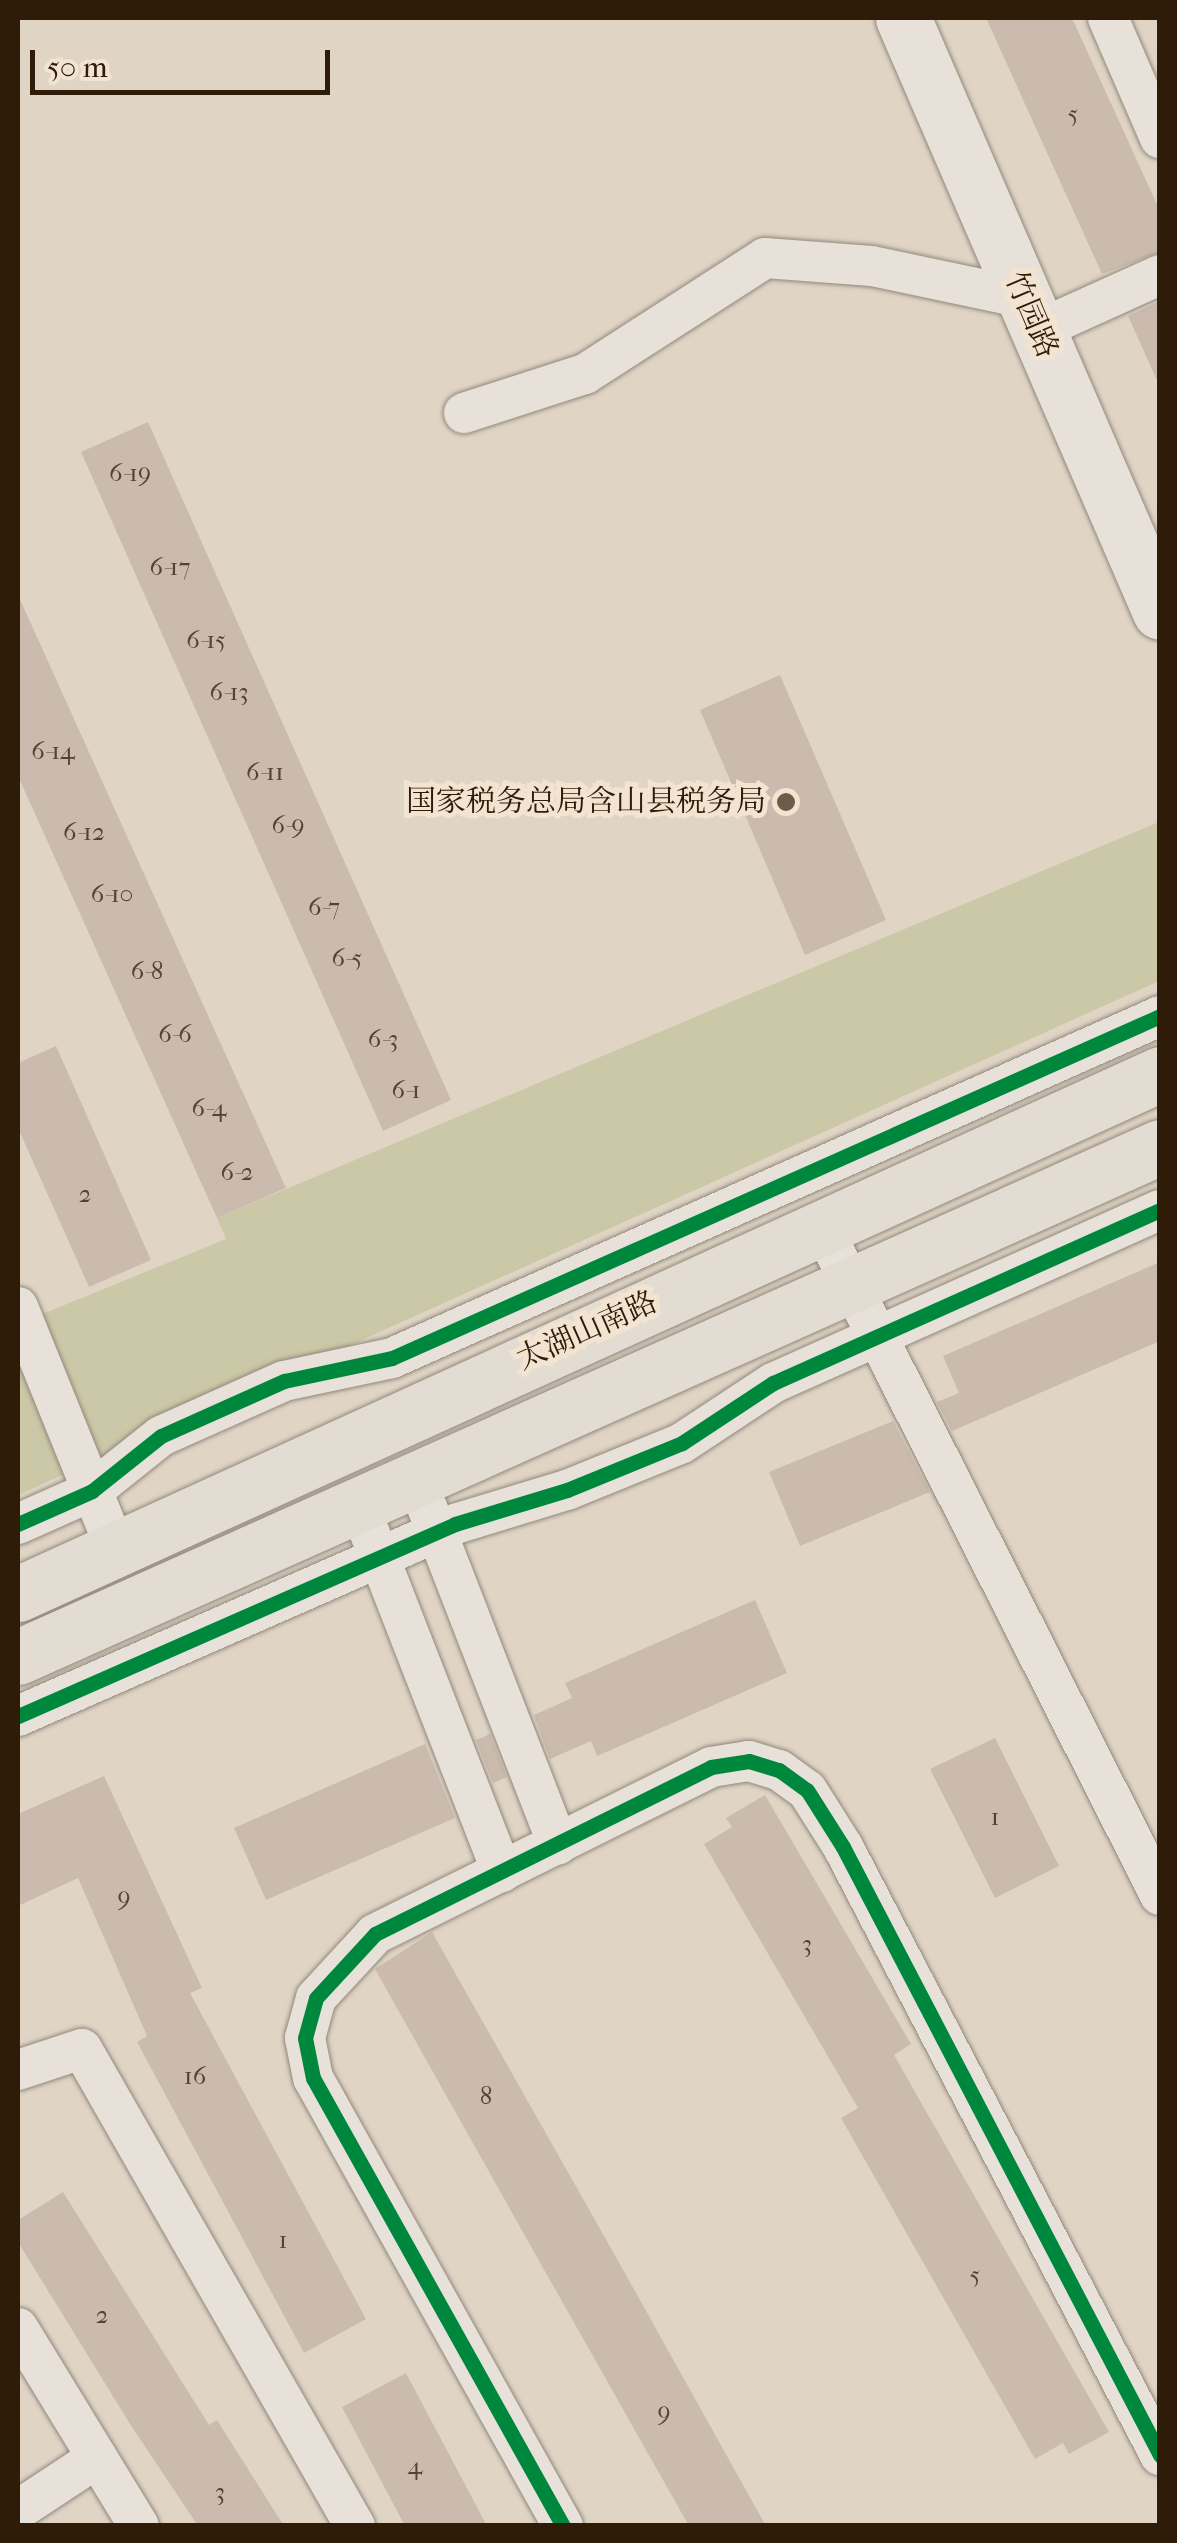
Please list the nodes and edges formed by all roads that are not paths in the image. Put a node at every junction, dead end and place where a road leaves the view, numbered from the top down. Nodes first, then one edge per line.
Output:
1 (903, 18) edge
2 (1108, 18) edge
3 (1160, 138) edge
4 (1160, 274) edge
5 (1031, 314) junction
6 (464, 413) dead end
7 (1160, 612) edge
8 (1160, 1016) edge
9 (1160, 1074) edge
10 (1160, 1147) edge
11 (1160, 1210) edge
12 (820, 1225) junction
13 (852, 1284) junction
14 (18, 1307) edge
15 (877, 1336) junction
16 (416, 1478) junction
17 (92, 1491) junction
18 (359, 1504) junction
19 (18, 1524) edge
20 (436, 1532) junction
21 (116, 1550) junction
22 (380, 1557) junction
23 (18, 1594) edge
24 (18, 1656) edge
25 (18, 1716) edge
26 (558, 1844) junction
27 (502, 1872) junction
28 (1160, 1895) edge
29 (18, 2070) edge
30 (18, 2328) edge
31 (1160, 2455) edge
32 (97, 2458) junction
33 (18, 2510) edge
34 (138, 2526) edge
35 (355, 2526) edge
36 (562, 2526) edge

1 - 5 street, 竹园路
2 - 3 street
4 - 5 street
5 - 6 street
5 - 7 street, 竹园路
8 - 17 street
9 - 12 main road, 太湖山南路
10 - 13 main road
11 - 15 street
12 - 13 street
12 - 21 main road, 太湖山南路
13 - 15 street
13 - 16 main road
14 - 17 street
15 - 20 street
15 - 28 street
16 - 18 main road
16 - 20 street
17 - 19 street
17 - 21 street
18 - 22 street
18 - 24 main road
20 - 22 street
20 - 26 street
21 - 23 main road, 太湖山南路
22 - 25 street
22 - 27 street
26 - 27 street
26 - 31 street
27 - 36 street
29 - 35 street
30 - 32 street
32 - 33 street
32 - 34 street

